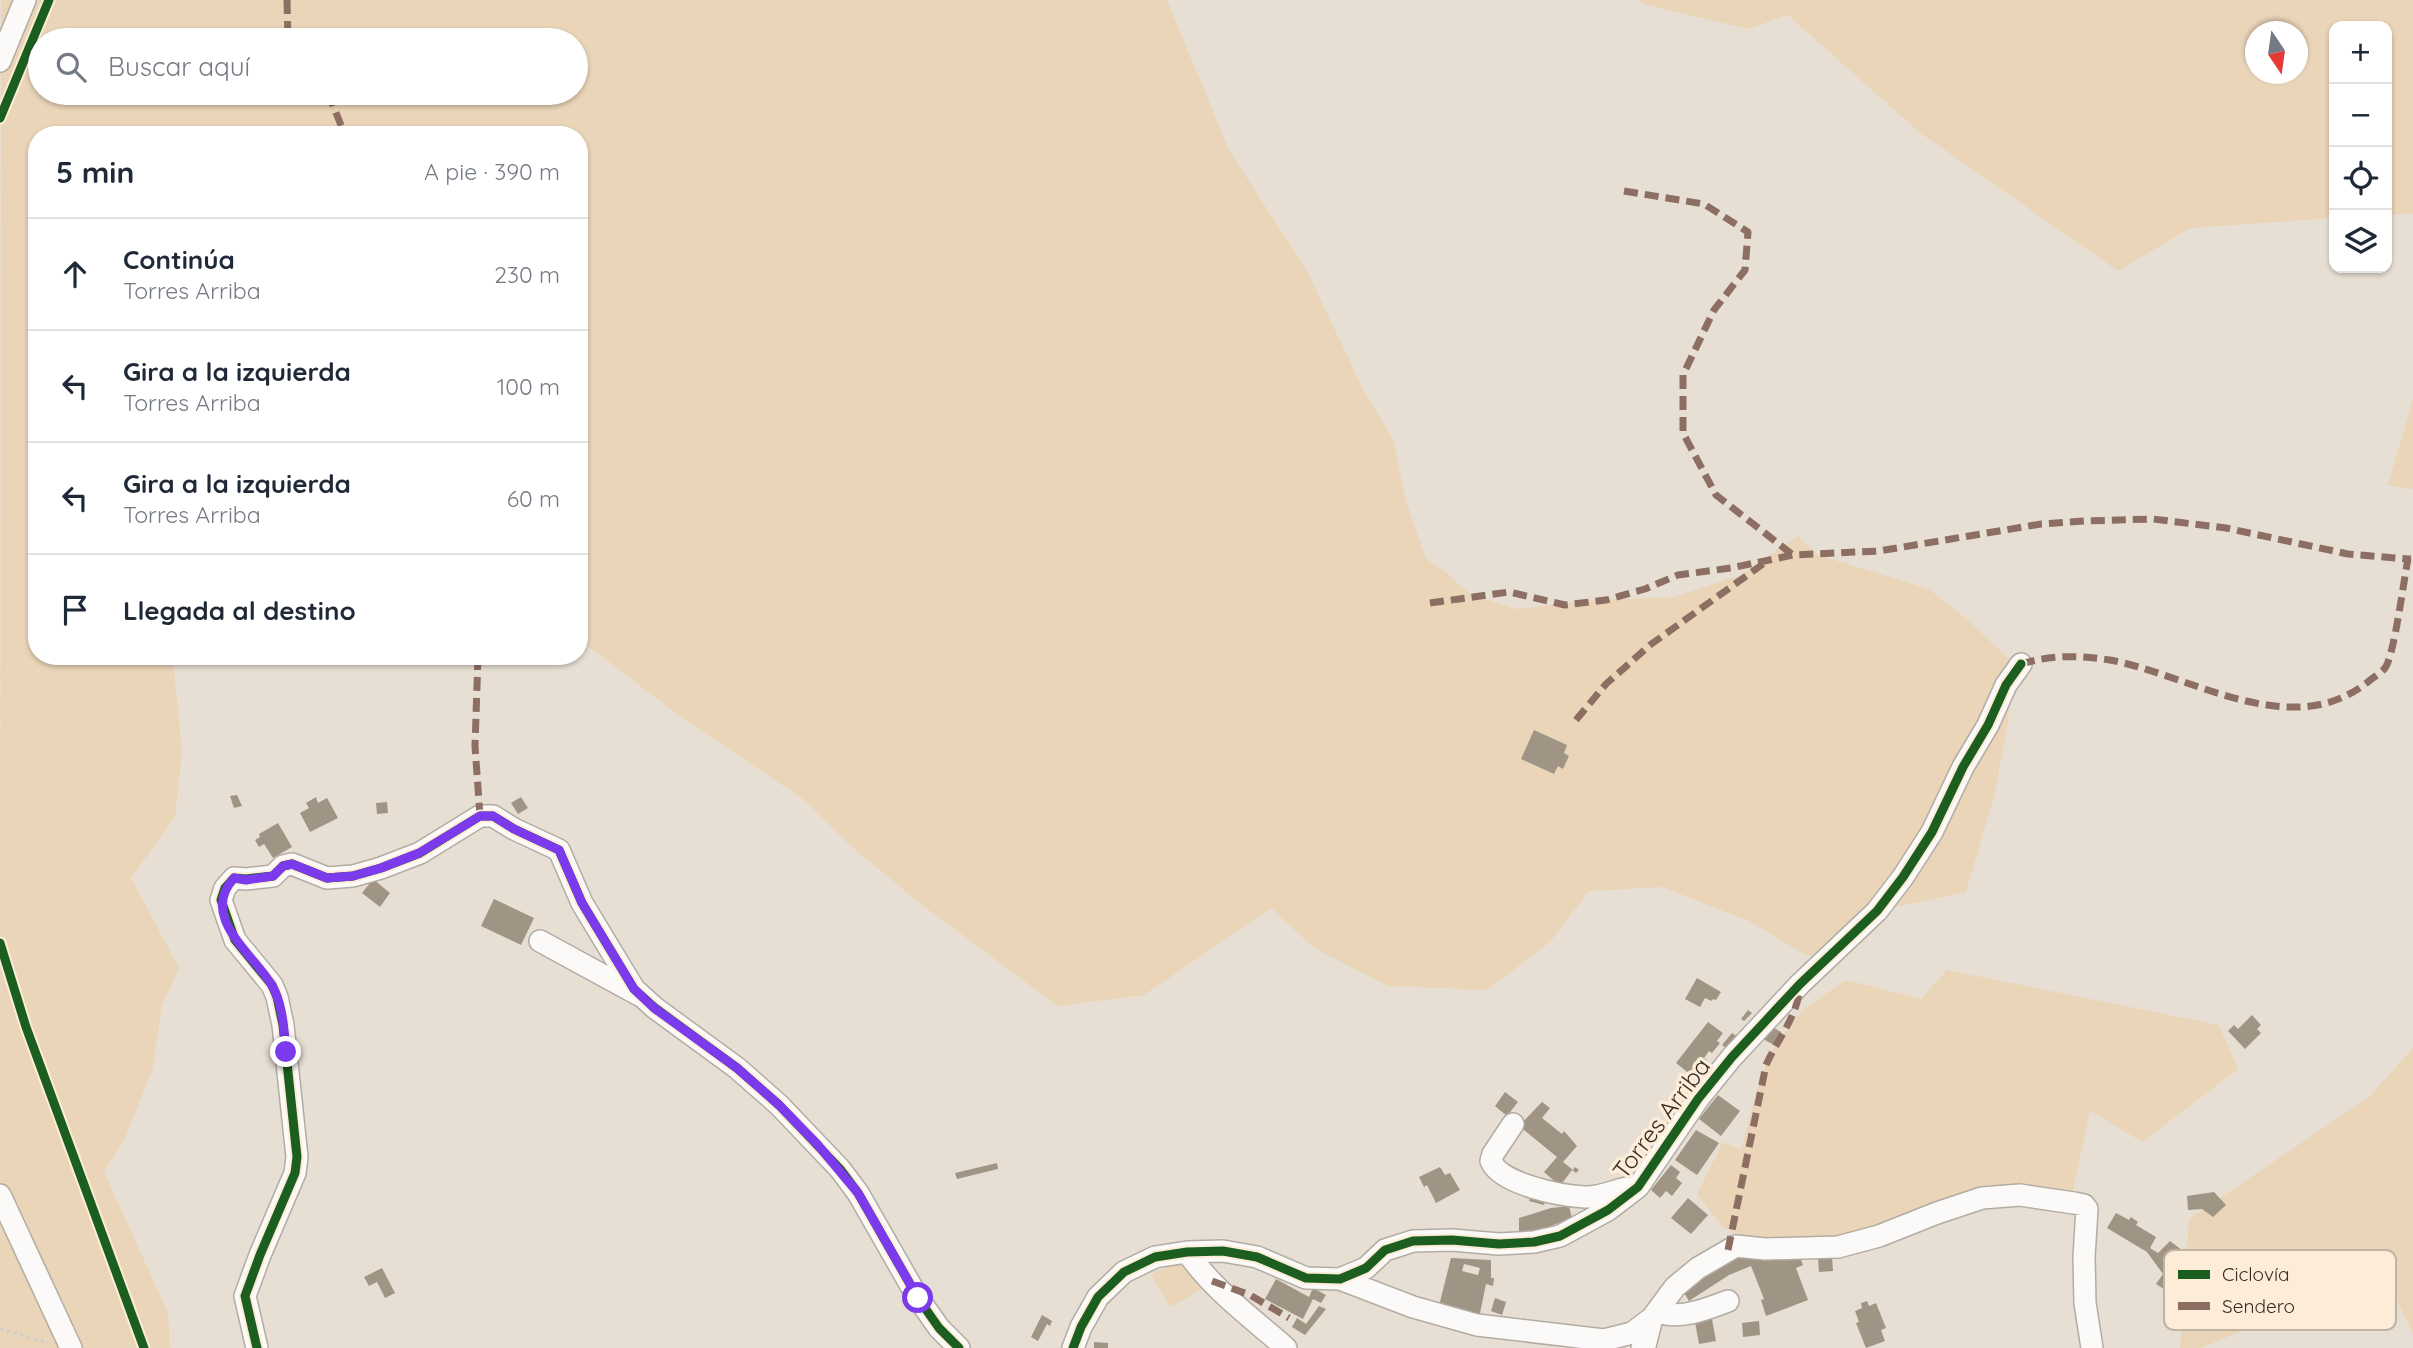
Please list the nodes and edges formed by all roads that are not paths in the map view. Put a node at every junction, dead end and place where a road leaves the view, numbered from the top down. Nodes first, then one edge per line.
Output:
1 (26, 0) edge
2 (0, 61) edge
3 (2021, 664) dead end
4 (540, 941) dead end
5 (643, 997) junction
6 (1513, 1124) dead end
7 (1639, 1187) junction
8 (0, 1195) edge
9 (1188, 1252) junction
10 (1340, 1279) junction
11 (1728, 1301) dead end
12 (1655, 1315) junction
13 (64, 1347) edge
14 (257, 1348) edge
15 (959, 1348) edge
16 (1073, 1348) edge
17 (1286, 1348) edge
18 (1642, 1348) edge
19 (2092, 1348) edge

1 - 2 street
3 - 7 street, Torres Arriba
4 - 5 street
5 - 14 street
5 - 15 street
6 - 7 street, Torres Arriba
7 - 10 street, Torres Arriba
8 - 13 street
9 - 10 street, Torres Arriba
9 - 16 street, Torres Arriba
9 - 17 street
10 - 12 street, Torres Arriba
11 - 12 street
12 - 18 street, Torres Arriba
12 - 19 street, Torres Arriba

